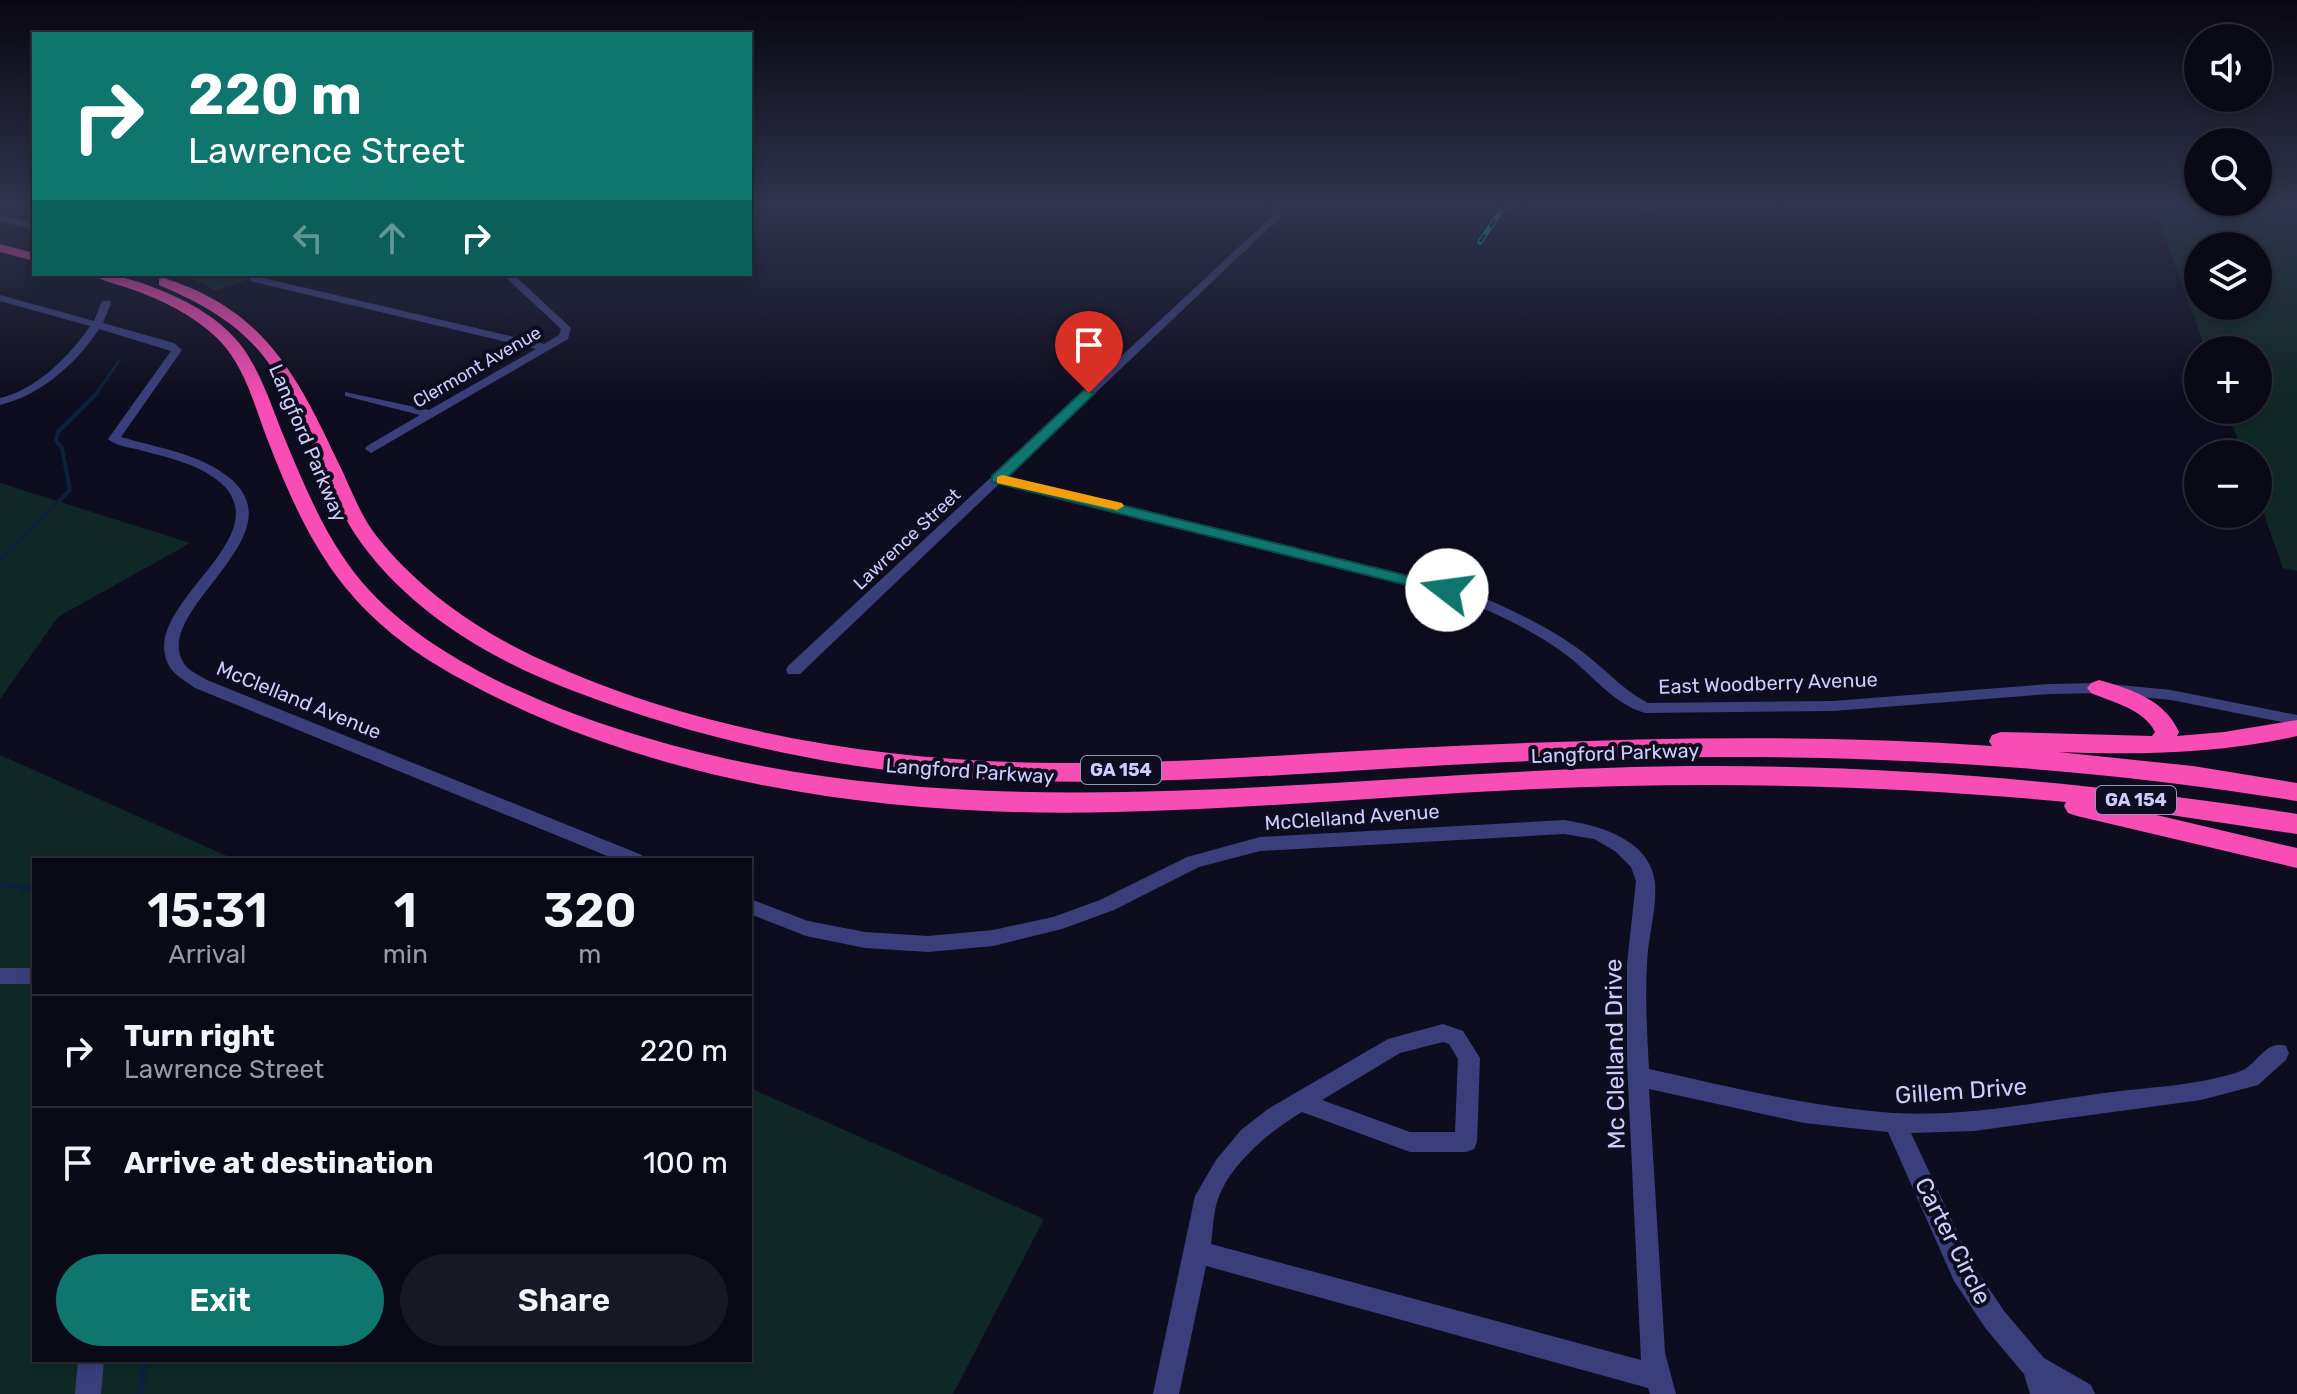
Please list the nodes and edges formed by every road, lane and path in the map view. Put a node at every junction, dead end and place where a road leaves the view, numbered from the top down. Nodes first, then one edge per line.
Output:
1 (1220, 270) edge
2 (103, 276) edge
3 (146, 276) edge
4 (255, 276) edge
5 (509, 276) edge
6 (0, 298) edge
7 (106, 303) dead end
8 (98, 325) junction
9 (546, 348) junction
10 (349, 394) dead end
11 (0, 402) edge
12 (429, 414) junction
13 (371, 449) dead end
14 (998, 479) junction
15 (794, 670) dead end
16 (2099, 688) junction
17 (2297, 720) edge
18 (2297, 728) edge
19 (2160, 743) junction
20 (1761, 746) junction
21 (1973, 784) junction
22 (2297, 792) edge
23 (2297, 824) edge
24 (1500, 830) joint
25 (630, 858) edge
26 (2297, 858) edge
27 (752, 907) edge
28 (0, 976) edge
29 (32, 976) edge
30 (2278, 1053) dead end
31 (1640, 1077) junction
32 (1300, 1102) junction
33 (1895, 1123) junction
34 (1197, 1252) junction
35 (91, 1362) edge
36 (2035, 1367) junction
37 (1660, 1386) edge
38 (88, 1394) edge
39 (1166, 1394) edge
40 (2043, 1394) edge
41 (2082, 1394) edge

1 - 14 street, Lawrence Street
2 - 21 highway, Langford Parkway / GA 154
3 - 20 highway, Langford Parkway / GA 154
4 - 9 street
5 - 9 street, Clermont Avenue
6 - 8 street, McClelland Avenue
7 - 8 street
8 - 11 street
8 - 25 street, McClelland Avenue
9 - 12 street, Clermont Avenue
10 - 12 street
12 - 13 street, Clermont Avenue
14 - 15 street, Lawrence Street
14 - 16 street, East Woodberry Avenue
16 - 17 street, East Woodberry Avenue
16 - 19 highway
18 - 19 highway
19 - 20 highway
20 - 22 highway, Langford Parkway / GA 154
21 - 23 highway, Langford Parkway / GA 154
21 - 26 highway
24 - 27 street, McClelland Avenue
24 - 31 street, Mc Clelland Drive
28 - 29 street
30 - 33 street, Gillem Drive
31 - 33 street, Gillem Drive
31 - 37 street, Mc Clelland Drive
32 - 32 street
32 - 34 street
33 - 36 street, Carter Circle
34 - 37 street
34 - 39 street
35 - 38 street
36 - 40 street, Carter Circle
36 - 41 street

